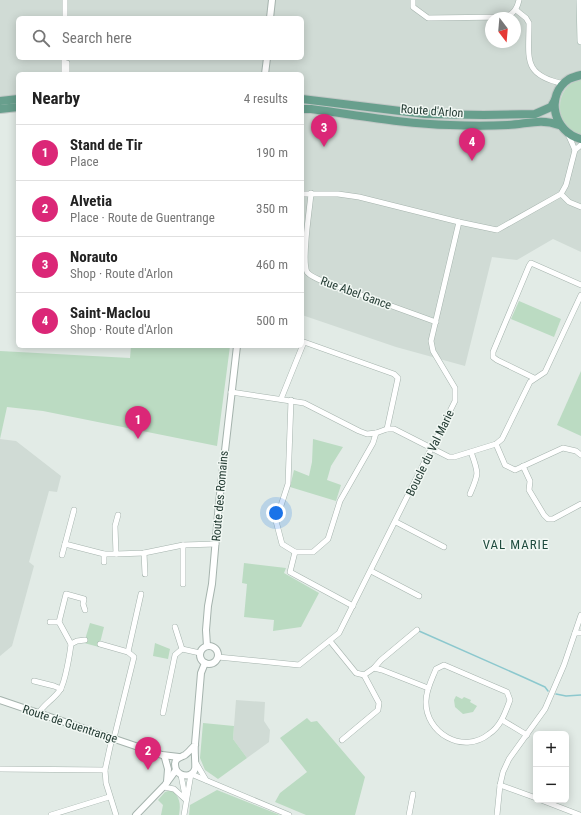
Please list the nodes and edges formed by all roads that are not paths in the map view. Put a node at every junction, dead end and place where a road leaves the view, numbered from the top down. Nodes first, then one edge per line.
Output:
1 (65, 0) edge
2 (272, 0) edge
3 (413, 0) edge
4 (519, 0) edge
5 (580, 0) edge
6 (516, 10) junction
7 (65, 16) edge
8 (270, 16) edge
9 (581, 41) edge
10 (65, 60) edge
11 (66, 60) edge
12 (267, 60) edge
13 (67, 66) junction
14 (266, 66) junction
15 (64, 72) edge
16 (67, 72) edge
17 (70, 72) edge
18 (265, 72) edge
19 (268, 72) edge
20 (581, 74) edge
21 (561, 87) junction
22 (16, 98) edge
23 (304, 99) edge
24 (4, 100) edge
25 (555, 100) junction
26 (16, 108) edge
27 (0, 109) edge
28 (304, 109) edge
29 (559, 125) junction
30 (568, 134) junction
31 (581, 139) edge
32 (581, 145) edge
33 (574, 150) junction
34 (311, 193) junction
35 (304, 194) edge
36 (561, 194) junction
37 (581, 207) edge
38 (459, 222) junction
39 (581, 285) edge
40 (581, 295) edge
41 (436, 322) junction
42 (304, 342) edge
43 (237, 348) edge
44 (302, 348) edge
45 (534, 378) junction
46 (231, 392) junction
47 (281, 399) junction
48 (291, 400) junction
49 (386, 429) junction
50 (376, 433) junction
51 (496, 444) junction
52 (432, 448) junction
53 (471, 452) junction
54 (581, 455) edge
55 (523, 466) junction
56 (470, 494) dead end
57 (581, 504) edge
58 (74, 510) dead end
59 (118, 515) dead end
60 (396, 522) junction
61 (65, 544) junction
62 (216, 544) junction
63 (183, 545) junction
64 (444, 547) dead end
65 (295, 552) junction
66 (144, 553) junction
67 (104, 554) junction
68 (116, 554) junction
69 (62, 555) dead end
70 (104, 562) dead end
71 (371, 571) junction
72 (145, 574) dead end
73 (183, 584) dead end
74 (141, 594) dead end
75 (419, 596) dead end
76 (353, 606) junction
77 (85, 610) dead end
78 (581, 615) edge
79 (50, 622) dead end
80 (59, 622) junction
81 (175, 627) dead end
82 (417, 630) dead end
83 (575, 633) junction
84 (581, 633) edge
85 (85, 640) dead end
86 (330, 641) junction
87 (71, 644) junction
88 (100, 644) dead end
89 (207, 646) junction
90 (182, 649) junction
91 (128, 652) junction
92 (200, 653) junction
93 (218, 657) junction
94 (204, 663) junction
95 (374, 668) junction
96 (364, 675) junction
97 (34, 681) dead end
98 (428, 688) junction
99 (60, 689) junction
100 (0, 701) edge
101 (163, 713) dead end
102 (38, 714) junction
103 (502, 720) junction
104 (527, 735) junction
105 (113, 738) junction
106 (342, 740) dead end
107 (195, 745) junction
108 (164, 756) junction
109 (182, 756) junction
110 (195, 762) junction
111 (175, 768) junction
112 (0, 769) edge
113 (105, 770) junction
114 (191, 774) junction
115 (181, 775) junction
116 (206, 780) junction
117 (165, 785) junction
118 (500, 785) junction
119 (413, 794) dead end
120 (109, 797) junction
121 (533, 797) edge
122 (185, 802) junction
123 (549, 803) edge
124 (51, 815) edge
125 (116, 815) edge
126 (136, 815) edge
127 (184, 815) edge
128 (289, 815) edge
129 (408, 815) edge
130 (497, 815) edge
131 (580, 815) edge

1 - 7 street
2 - 8 street
3 - 6 street
4 - 6 street
5 - 9 main road
6 - 21 street
10 - 15 street
11 - 13 street
12 - 14 street
13 - 16 street
13 - 17 street
14 - 18 street
14 - 19 street
20 - 21 main road
21 - 25 main road
22 - 24 main road
23 - 25 main road, Route d'Arlon
25 - 29 main road
26 - 27 main road
28 - 29 main road, Route d'Arlon
29 - 30 main road
30 - 31 main road
30 - 33 street
32 - 33 street
33 - 36 street
34 - 35 street
34 - 38 street
34 - 41 street, Rue Abel Gance
36 - 37 street
36 - 38 street
38 - 41 street, Boucle du Val Marie
39 - 45 street
40 - 45 street
41 - 52 street, Boucle du Val Marie
42 - 49 street
43 - 46 street, Route des Romains
44 - 47 street
45 - 51 street
46 - 47 street
46 - 62 street, Route des Romains
47 - 48 street
48 - 50 street
48 - 65 street
49 - 50 street
49 - 52 street
50 - 65 street
51 - 53 street
51 - 55 street
52 - 53 street
52 - 60 street, Boucle du Val Marie
53 - 56 street
54 - 55 street
55 - 57 street
58 - 61 street
59 - 68 street
60 - 64 street
60 - 71 street, Boucle du Val Marie
61 - 67 street
61 - 69 street
62 - 63 street
62 - 89 street, Route des Romains
63 - 66 street
63 - 73 street
65 - 76 street
66 - 68 street
66 - 72 street
67 - 68 street
67 - 70 street
71 - 75 street
71 - 76 street, Boucle du Val Marie
74 - 91 street
76 - 86 street, Boucle du Val Marie
77 - 80 street
78 - 83 street
79 - 80 street
80 - 87 street
81 - 90 street
82 - 95 street
83 - 84 street
83 - 104 street
85 - 87 street
86 - 93 street, Boucle du Val Marie
86 - 96 street
87 - 99 street
88 - 91 street
89 - 92 street
89 - 93 street
90 - 92 street
90 - 101 street
91 - 105 street
92 - 94 street
93 - 94 street
94 - 107 street
95 - 96 street
95 - 98 street
96 - 106 street
97 - 99 street
98 - 103 street
98 - 103 street
99 - 102 street
100 - 102 street, Route de Guentrange
102 - 105 street, Route de Guentrange
103 - 104 street
104 - 118 street
105 - 108 street, Route de Guentrange
105 - 113 street
107 - 109 street
107 - 110 street
108 - 109 street, Route de Guentrange
108 - 111 street, Route de Guentrange
108 - 117 street
109 - 110 street
109 - 111 street
110 - 114 street
110 - 116 street
111 - 115 street
111 - 117 street
112 - 113 street
113 - 120 street
114 - 115 street
114 - 116 street
114 - 122 street
115 - 117 street
115 - 122 street
116 - 128 street
117 - 122 street
117 - 126 street
118 - 121 street
118 - 130 street
119 - 129 street
120 - 124 street
120 - 125 street
122 - 127 street
123 - 131 street

